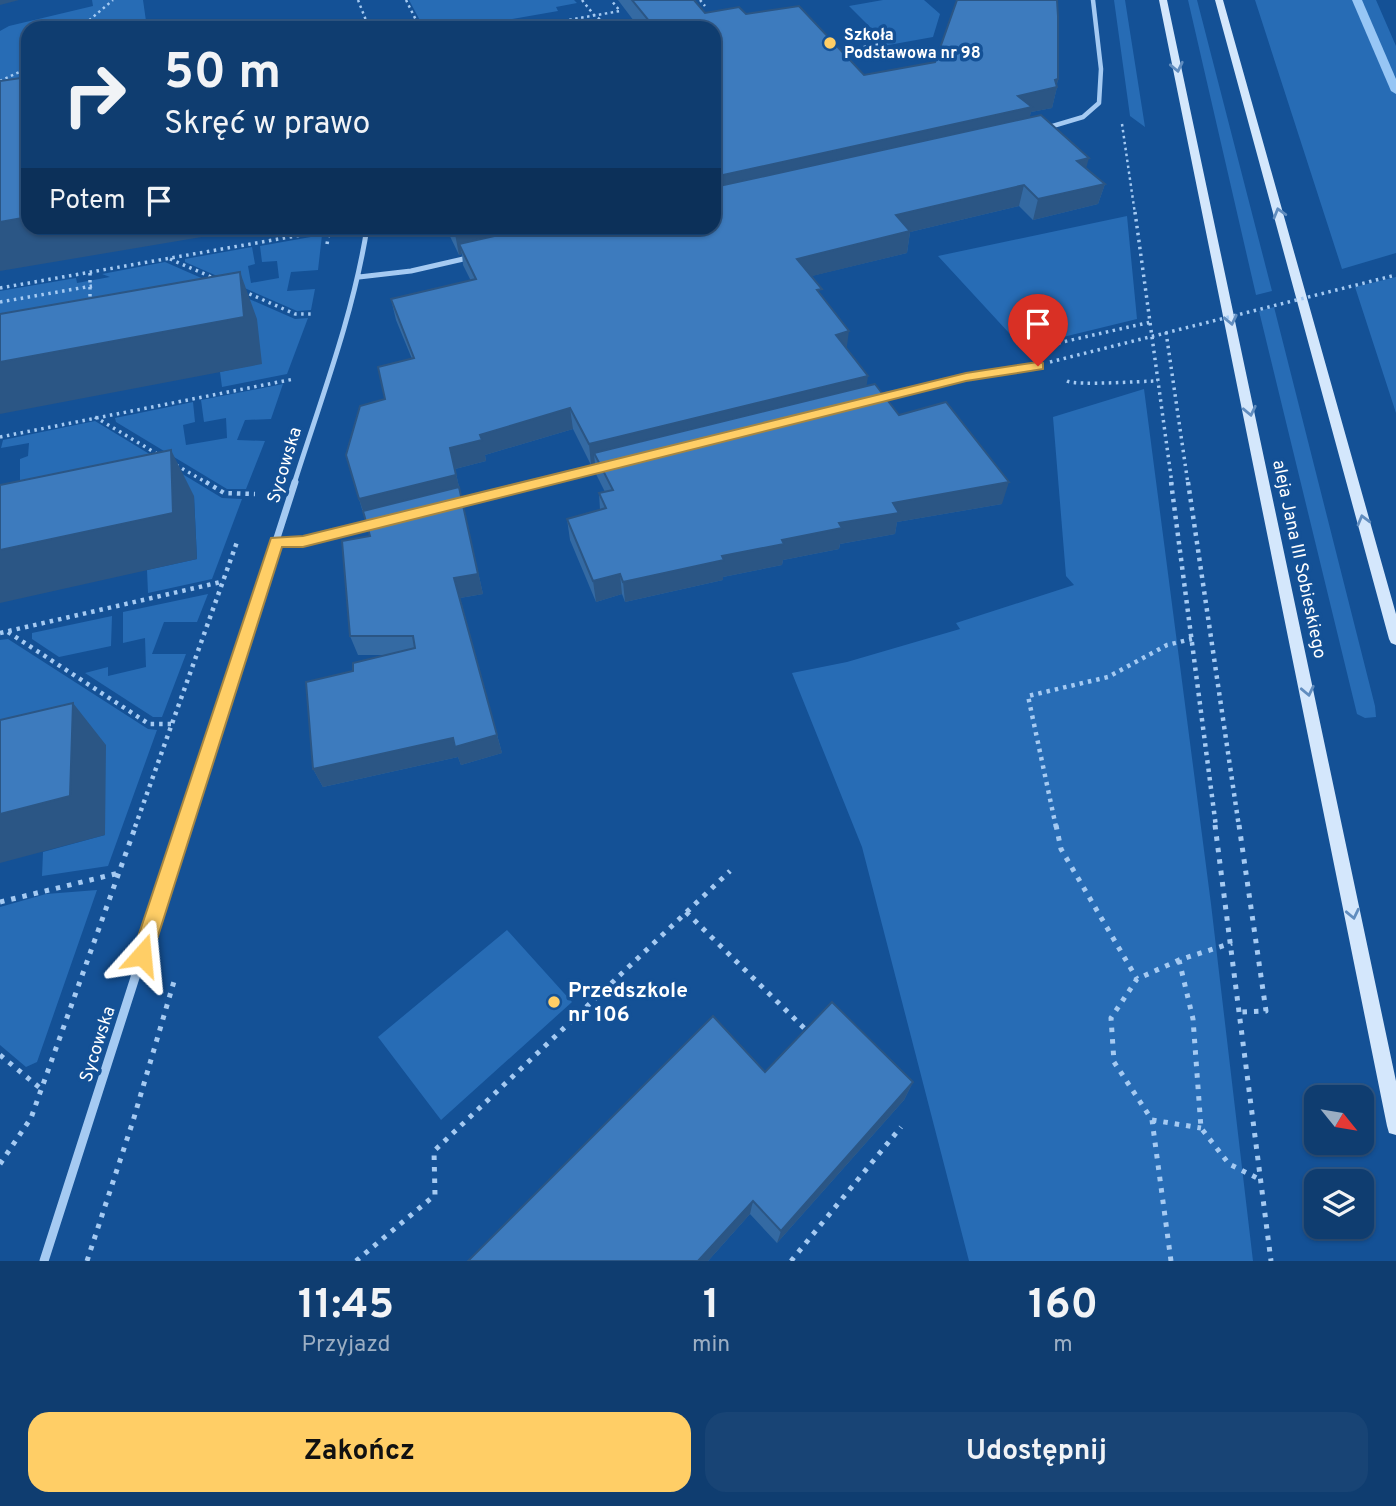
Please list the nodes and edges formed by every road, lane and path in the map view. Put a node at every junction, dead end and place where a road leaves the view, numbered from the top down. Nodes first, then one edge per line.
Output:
1 (113, 0) edge
2 (358, 0) edge
3 (405, 0) edge
4 (582, 0) edge
5 (611, 0) edge
6 (700, 0) edge
7 (1093, 0) edge
8 (1163, 0) edge
9 (1219, 0) edge
10 (705, 6) dead end
11 (594, 15) junction
12 (88, 21) edge
13 (366, 21) edge
14 (416, 21) edge
15 (561, 21) edge
16 (602, 21) edge
17 (880, 44) dead end
18 (846, 50) dead end
19 (21, 71) edge
20 (0, 81) edge
21 (1122, 119) dead end
22 (1039, 130) edge
23 (296, 235) edge
24 (328, 235) edge
25 (366, 235) edge
26 (326, 253) dead end
27 (477, 256) edge
28 (169, 258) junction
29 (90, 273) junction
30 (1396, 275) edge
31 (359, 277) junction
32 (219, 281) edge
33 (92, 286) junction
34 (232, 286) edge
35 (0, 288) edge
36 (0, 302) edge
37 (90, 306) edge
38 (313, 314) dead end
39 (320, 314) dead end
40 (1152, 322) junction
41 (316, 327) dead end
42 (1166, 332) junction
43 (1050, 362) dead end
44 (1038, 366) joint
45 (287, 379) dead end
46 (297, 379) dead end
47 (1097, 381) dead end
48 (1158, 381) junction
49 (292, 392) dead end
50 (871, 400) edge
51 (94, 417) junction
52 (0, 437) edge
53 (614, 464) edge
54 (260, 481) dead end
55 (255, 494) junction
56 (452, 505) edge
57 (250, 506) dead end
58 (384, 521) edge
59 (241, 532) dead end
60 (277, 542) junction
61 (210, 585) dead end
62 (1381, 586) junction
63 (1396, 614) edge
64 (7, 631) junction
65 (0, 633) edge
66 (1192, 639) junction
67 (1396, 639) edge
68 (171, 724) junction
69 (730, 871) dead end
70 (119, 873) junction
71 (0, 902) edge
72 (687, 912) junction
73 (1232, 943) junction
74 (1179, 960) junction
75 (1137, 979) junction
76 (1240, 1012) junction
77 (804, 1028) edge
78 (0, 1055) edge
79 (40, 1088) junction
80 (1152, 1120) junction
81 (1396, 1126) edge
82 (901, 1127) edge
83 (1201, 1128) junction
84 (0, 1164) edge
85 (1261, 1180) junction
86 (44, 1261) edge
87 (356, 1261) edge
88 (791, 1261) edge
89 (1171, 1261) edge
90 (1271, 1261) edge

1 - 12 path
2 - 13 path
3 - 14 path
4 - 11 path
5 - 11 path
6 - 10 path
7 - 22 street
8 -> 81 main road, aleja Jana III Sobieskiego
62 -> 9 main road
11 - 15 path
11 - 16 path
17 - 18 path
19 - 20 path
21 - 40 path
23 - 28 path
24 - 26 path
25 - 31 street, Sycowska
27 - 31 street
28 - 29 path
28 - 32 path
29 - 33 path
29 - 35 path
30 - 42 path, bridge
31 - 60 street, Sycowska
33 - 36 path
33 - 37 path
34 - 38 path
39 - 41 path
40 - 44 path
40 - 48 path
42 - 43 path, bridge
42 - 76 path
44 - 50 street
45 - 51 path
46 - 49 path
47 - 48 path
48 - 66 path
51 - 52 path
51 - 55 path
53 - 56 street
54 - 55 path
55 - 57 path
58 - 60 street
59 - 68 path
60 - 86 street, Sycowska
61 - 64 path
62 - 63 main road
62 - 67 main road
64 - 65 path
64 - 68 path
66 - 73 path
66 - 75 path
68 - 70 path
69 - 72 path
70 - 71 path
70 - 79 path
72 - 77 path
72 - 87 path
73 - 74 path
73 - 76 path
74 - 75 path
74 - 83 path
75 - 80 path
76 - 85 path
78 - 79 path
79 - 84 path
80 - 83 path
80 - 89 path
82 - 88 path
83 - 85 path
85 - 90 path

